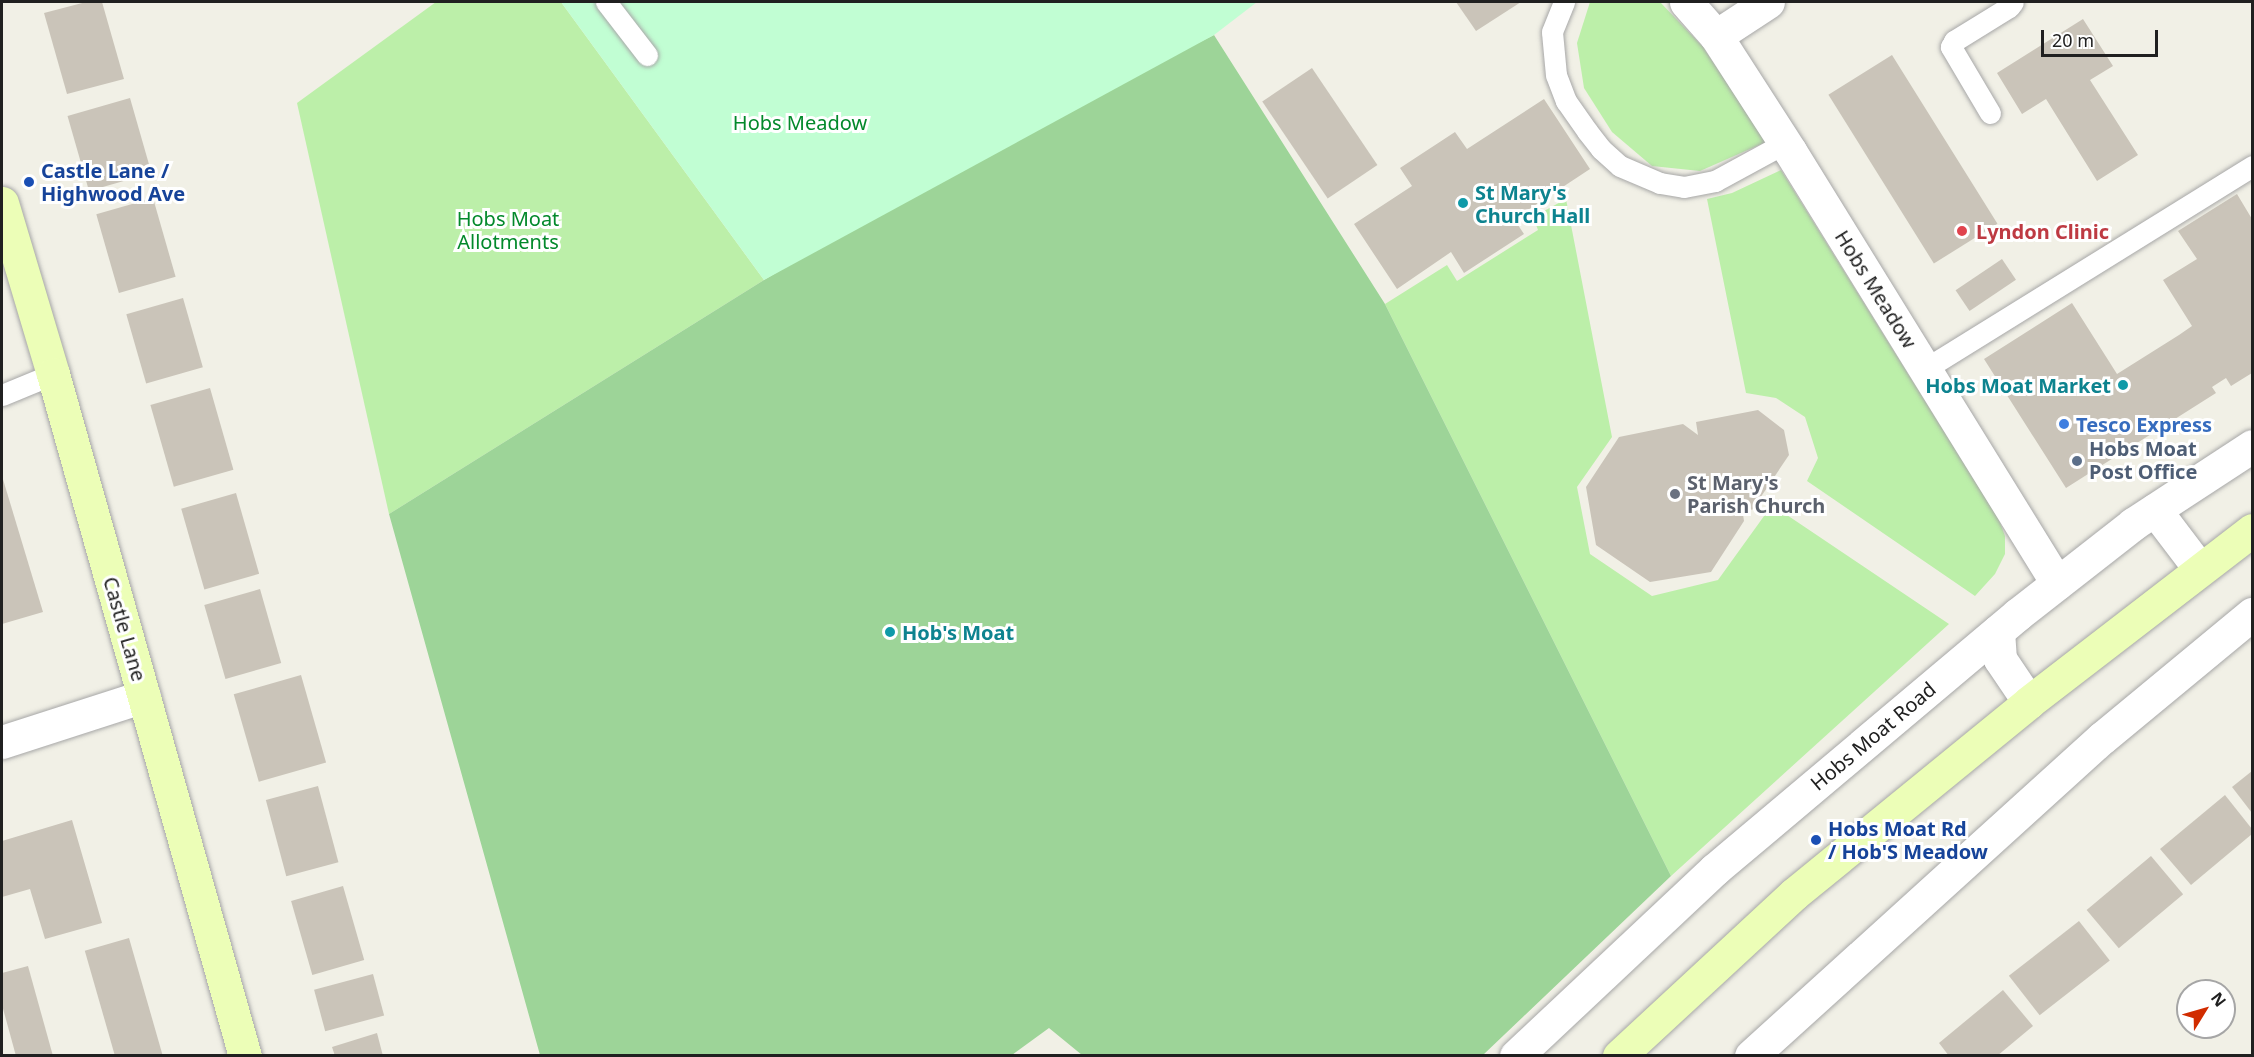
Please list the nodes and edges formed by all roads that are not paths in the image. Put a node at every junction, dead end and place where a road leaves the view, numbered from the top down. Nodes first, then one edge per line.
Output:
1 (606, 2) edge
2 (1564, 2) edge
3 (1686, 2) edge
4 (1768, 2) edge
5 (2013, 2) edge
6 (1716, 36) junction
7 (647, 55) dead end
8 (1990, 113) dead end
9 (1785, 143) junction
10 (2253, 165) edge
11 (2, 203) edge
12 (1925, 369) junction
13 (53, 374) junction
14 (2, 395) edge
15 (2253, 446) edge
16 (2155, 510) junction
17 (2253, 530) edge
18 (2199, 568) junction
19 (2057, 583) junction
20 (2253, 614) edge
21 (1998, 631) junction
22 (144, 696) junction
23 (2029, 702) junction
24 (2, 742) edge
25 (245, 1056) edge
26 (1516, 1056) edge
27 (1619, 1056) edge
28 (1751, 1056) edge

1 - 7 lane
2 - 9 lane
3 - 6 street, Hobs Meadow
4 - 6 street
5 - 8 lane
6 - 9 street, Hobs Meadow
9 - 12 street, Hobs Meadow
10 - 12 lane
11 - 13 street, Castle Lane
12 - 19 street, Hobs Meadow
13 - 14 lane
13 - 22 street, Castle Lane
15 - 16 street, Hobs Moat Road
16 - 18 street
16 - 19 street, Hobs Moat Road
17 - 18 street
18 - 23 street
19 - 21 street, Hobs Moat Road
20 - 28 street
21 - 23 street
21 - 26 street, Hobs Moat Road
22 - 24 street
22 - 25 street, Castle Lane
23 - 27 street

